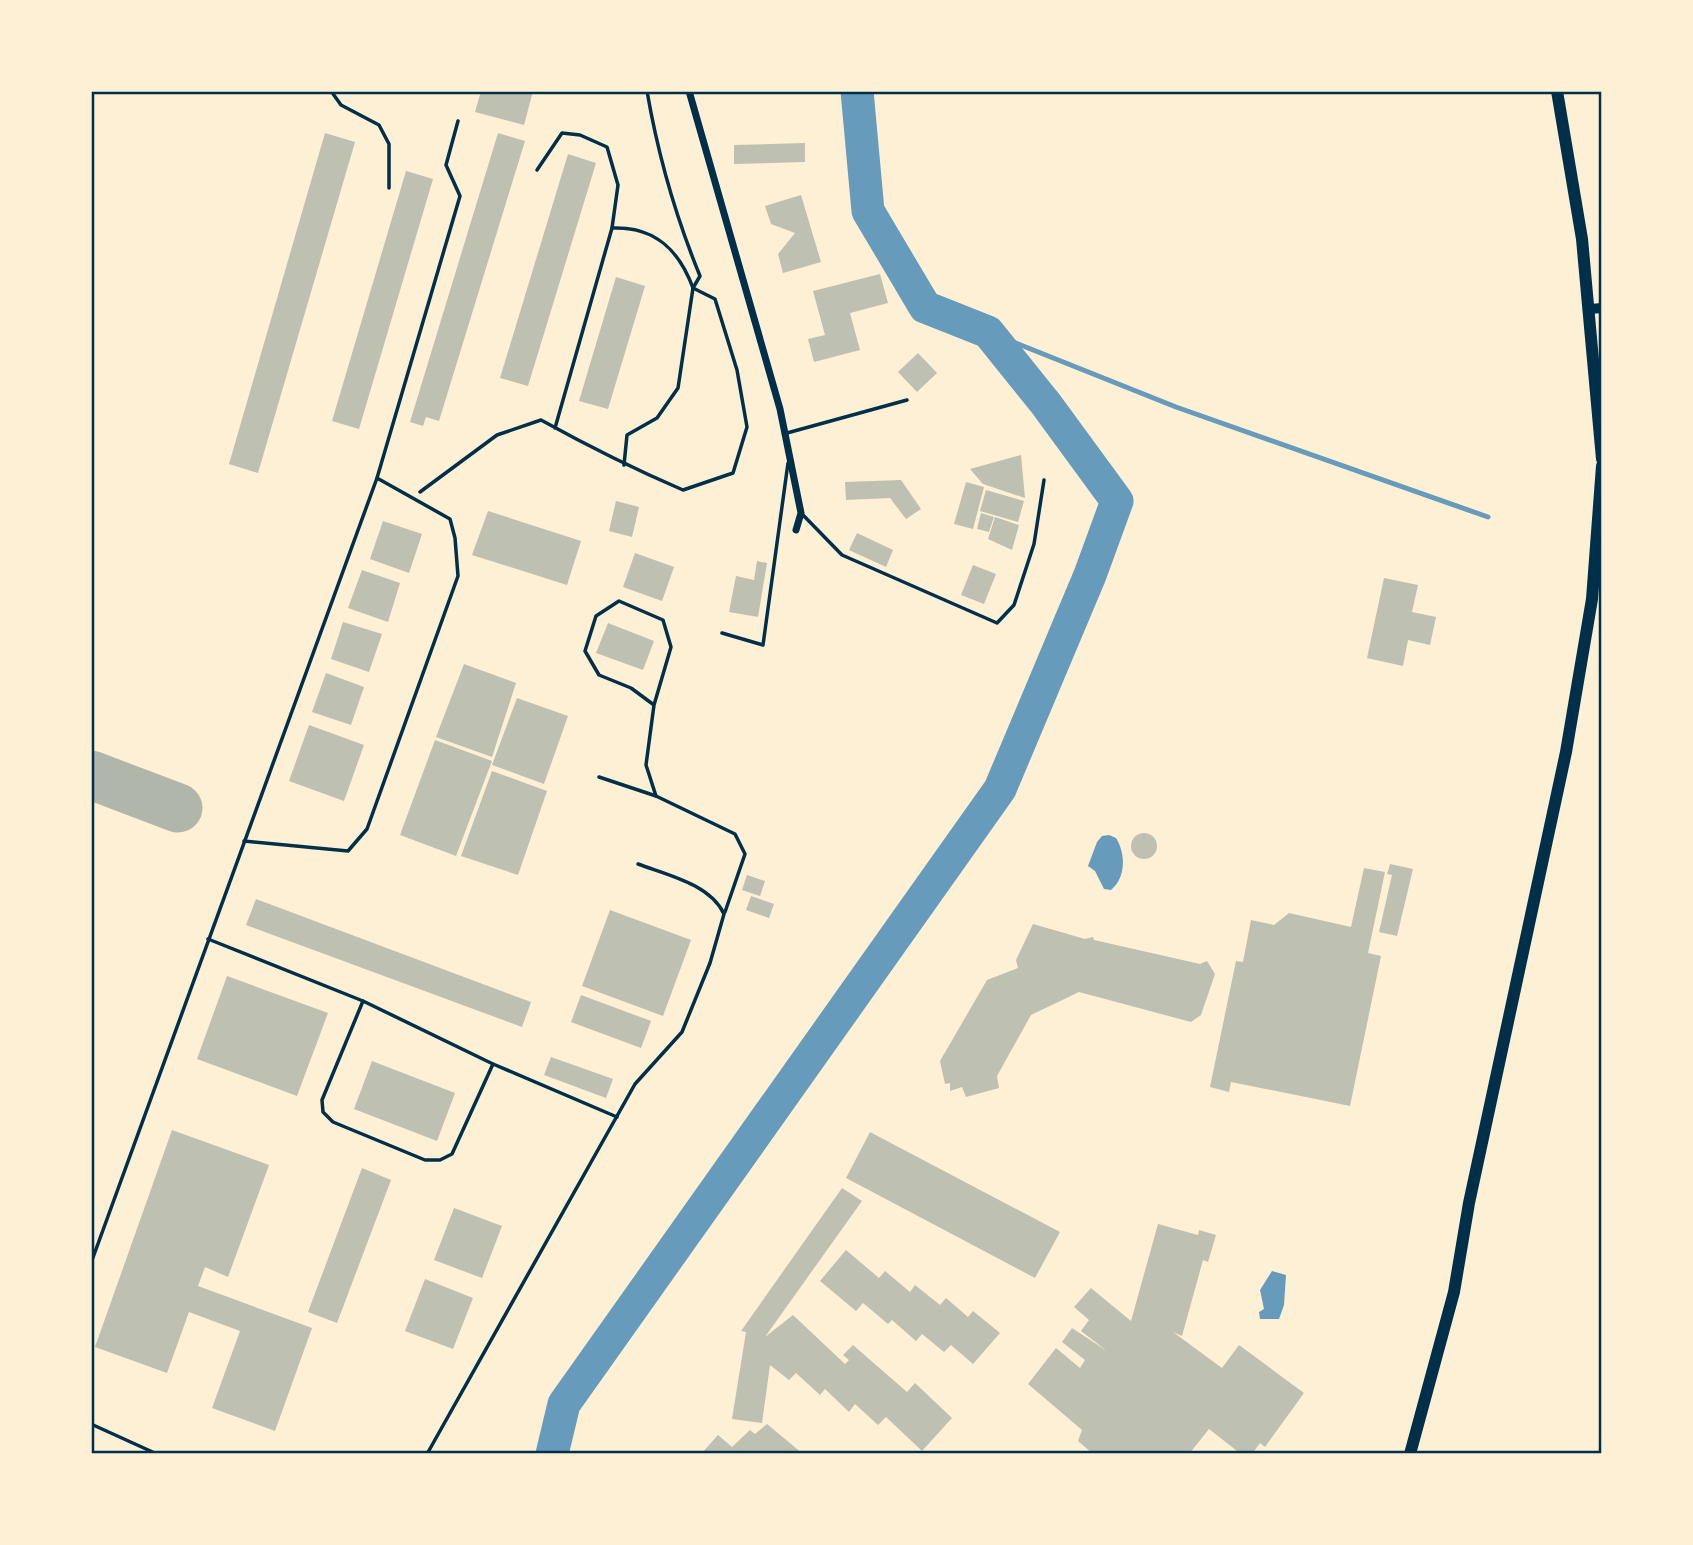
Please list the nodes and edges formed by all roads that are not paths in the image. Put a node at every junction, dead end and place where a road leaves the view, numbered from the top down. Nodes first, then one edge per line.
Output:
1 (688, 91) edge
2 (1557, 91) edge
3 (457, 121) dead end
4 (1596, 308) edge
5 (907, 400) dead end
6 (785, 433) junction
7 (789, 457) junction
8 (1602, 458) edge
9 (1602, 466) edge
10 (377, 478) junction
11 (1044, 480) dead end
12 (801, 513) junction
13 (796, 530) dead end
14 (722, 633) dead end
15 (654, 705) junction
16 (599, 777) dead end
17 (656, 796) junction
18 (244, 841) junction
19 (638, 864) dead end
20 (724, 914) junction
21 (207, 939) junction
22 (363, 1001) junction
23 (493, 1064) junction
24 (617, 1117) junction
25 (91, 1263) edge
26 (91, 1424) edge
27 (157, 1454) edge
28 (427, 1454) edge
29 (1410, 1454) edge

1 - 6 street
2 - 4 main road
3 - 10 lane
4 - 8 main road
5 - 6 lane
6 - 7 street
7 - 12 street
7 - 14 lane
9 - 29 main road
10 - 18 lane
10 - 18 lane
11 - 12 lane
12 - 13 street
15 - 15 lane
15 - 17 lane
16 - 17 lane
17 - 20 lane
18 - 21 lane
19 - 20 lane
20 - 24 lane
21 - 22 lane
21 - 25 lane
22 - 23 lane
22 - 23 lane
23 - 24 lane
24 - 28 lane
26 - 27 lane

